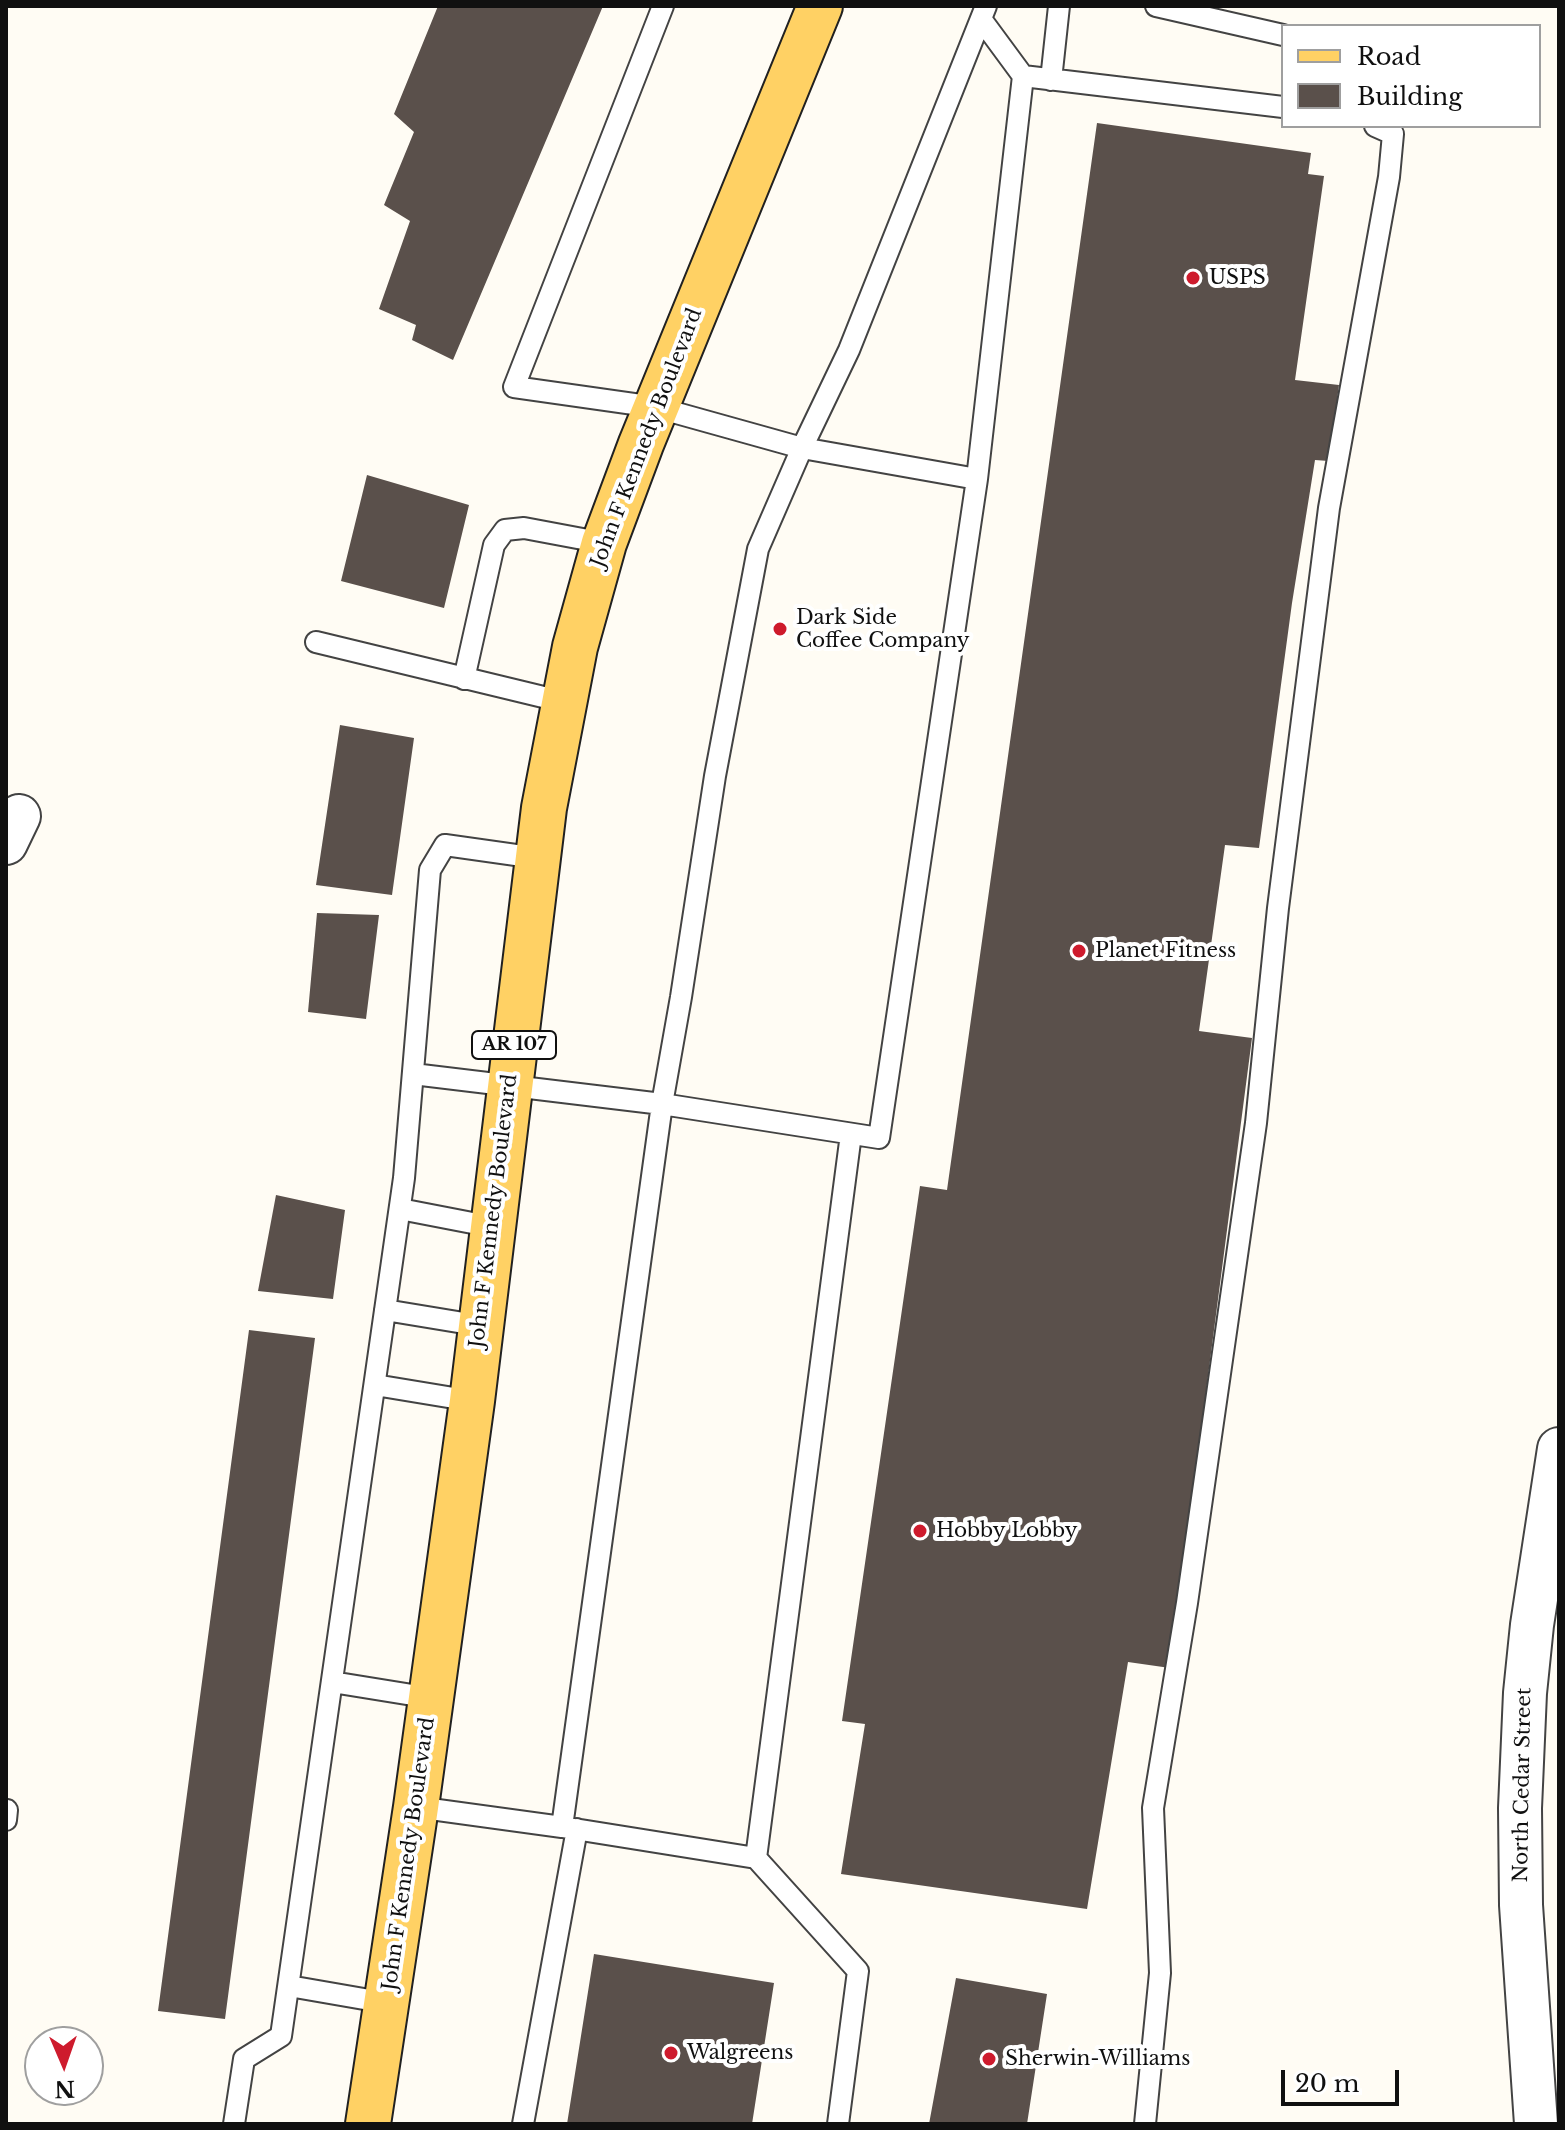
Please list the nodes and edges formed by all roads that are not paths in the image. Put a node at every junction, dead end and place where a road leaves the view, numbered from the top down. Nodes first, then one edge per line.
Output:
1 (663, 6) edge
2 (820, 6) edge
3 (1059, 6) edge
4 (1156, 6) edge
5 (983, 12) edge
6 (1281, 35) edge
7 (1023, 76) junction
8 (1051, 80) junction
9 (1281, 107) edge
10 (1380, 128) edge
11 (655, 407) junction
12 (802, 448) junction
13 (977, 479) junction
14 (604, 543) junction
15 (316, 642) dead end
16 (464, 679) junction
17 (564, 702) junction
18 (537, 858) junction
19 (413, 1074) junction
20 (509, 1085) junction
21 (662, 1104) junction
22 (851, 1134) junction
23 (400, 1209) junction
24 (493, 1227) junction
25 (385, 1310) junction
26 (482, 1326) junction
27 (375, 1385) junction
28 (472, 1401) junction
29 (1559, 1449) edge
30 (332, 1682) junction
31 (431, 1698) junction
32 (416, 1807) junction
33 (570, 1828) junction
34 (756, 1858) junction
35 (289, 1986) junction
36 (387, 2003) junction
37 (234, 2124) edge
38 (368, 2124) edge
39 (523, 2124) edge
40 (838, 2124) edge
41 (1145, 2124) edge
42 (1536, 2124) edge

1 - 11 lane
2 - 11 main road, John F Kennedy Boulevard / AR 107
3 - 8 lane
4 - 6 lane
5 - 7 lane
5 - 12 lane
7 - 8 lane
7 - 13 lane
8 - 9 lane
10 - 41 lane
11 - 12 lane
11 - 14 main road, John F Kennedy Boulevard / AR 107
12 - 13 lane
12 - 21 lane
13 - 22 lane
14 - 16 lane
14 - 17 main road, John F Kennedy Boulevard / AR 107
15 - 16 lane
16 - 17 lane
17 - 18 main road, John F Kennedy Boulevard / AR 107
18 - 19 lane
18 - 20 main road, John F Kennedy Boulevard / AR 107
19 - 20 lane
19 - 23 lane
20 - 21 lane
20 - 24 main road, John F Kennedy Boulevard / AR 107
21 - 22 lane
21 - 33 lane
22 - 34 lane
23 - 24 lane
23 - 25 lane
24 - 26 main road, John F Kennedy Boulevard / AR 107
25 - 26 lane
25 - 27 lane
26 - 28 main road, John F Kennedy Boulevard / AR 107
27 - 28 lane
27 - 30 lane
28 - 31 main road, John F Kennedy Boulevard / AR 107
29 - 42 street, North Cedar Street
30 - 31 lane
30 - 35 lane
31 - 32 main road, John F Kennedy Boulevard / AR 107
32 - 33 lane
32 - 36 main road, John F Kennedy Boulevard / AR 107
33 - 34 lane
33 - 39 lane
34 - 40 lane
35 - 36 lane
35 - 37 lane
36 - 38 main road, John F Kennedy Boulevard / AR 107

